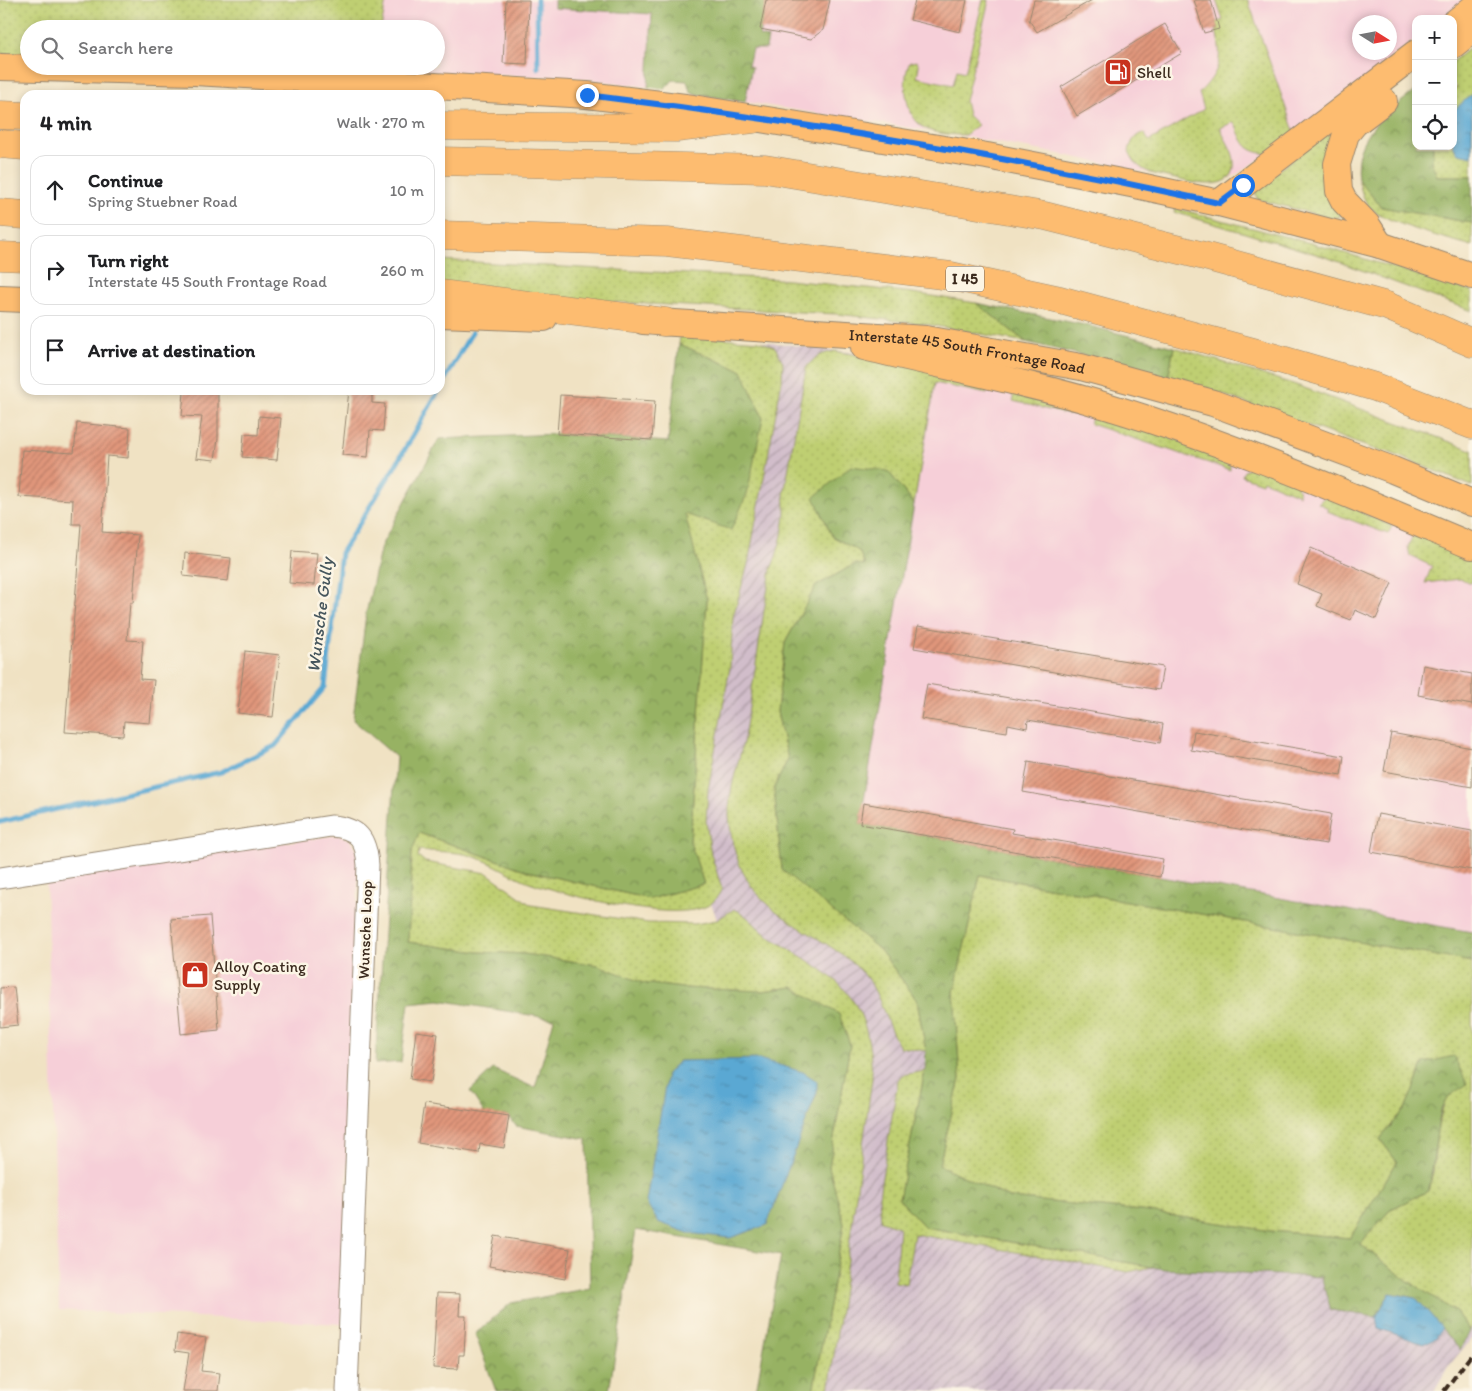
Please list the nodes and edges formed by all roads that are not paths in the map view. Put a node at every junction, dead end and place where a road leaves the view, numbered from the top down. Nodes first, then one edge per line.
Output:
1 (1472, 9) edge
2 (1457, 21) edge
3 (1472, 30) edge
4 (1457, 42) edge
5 (1412, 56) edge
6 (0, 67) edge
7 (20, 68) edge
8 (239, 75) edge
9 (1412, 78) edge
10 (0, 115) edge
11 (20, 116) edge
12 (753, 118) junction
13 (445, 126) edge
14 (0, 144) edge
15 (20, 146) edge
16 (445, 161) edge
17 (1219, 203) junction
18 (0, 213) edge
19 (20, 214) edge
20 (445, 235) edge
21 (1380, 245) junction
22 (0, 256) edge
23 (20, 257) edge
24 (1472, 276) edge
25 (445, 295) edge
26 (0, 298) edge
27 (20, 299) edge
28 (445, 314) edge
29 (665, 322) junction
30 (801, 331) junction
31 (1472, 343) edge
32 (1472, 425) edge
33 (1472, 503) edge
34 (1472, 546) edge
35 (0, 878) edge
36 (347, 1391) edge

1 - 2 main road
3 - 4 main road
5 - 17 main road
6 - 7 main road
8 - 12 main road
9 - 21 main road
10 - 11 highway
12 - 13 highway
12 - 17 main road
14 - 15 highway
16 - 31 highway
17 - 21 main road
18 - 19 highway
20 - 32 highway, I 45
21 - 24 main road
22 - 23 highway
25 - 29 highway
26 - 27 main road
28 - 29 main road, Interstate 45 South Frontage Road
29 - 30 main road, Interstate 45 South Frontage Road
30 - 33 main road, Interstate 45 South Frontage Road
30 - 34 main road
35 - 36 street, Wunsche Loop

